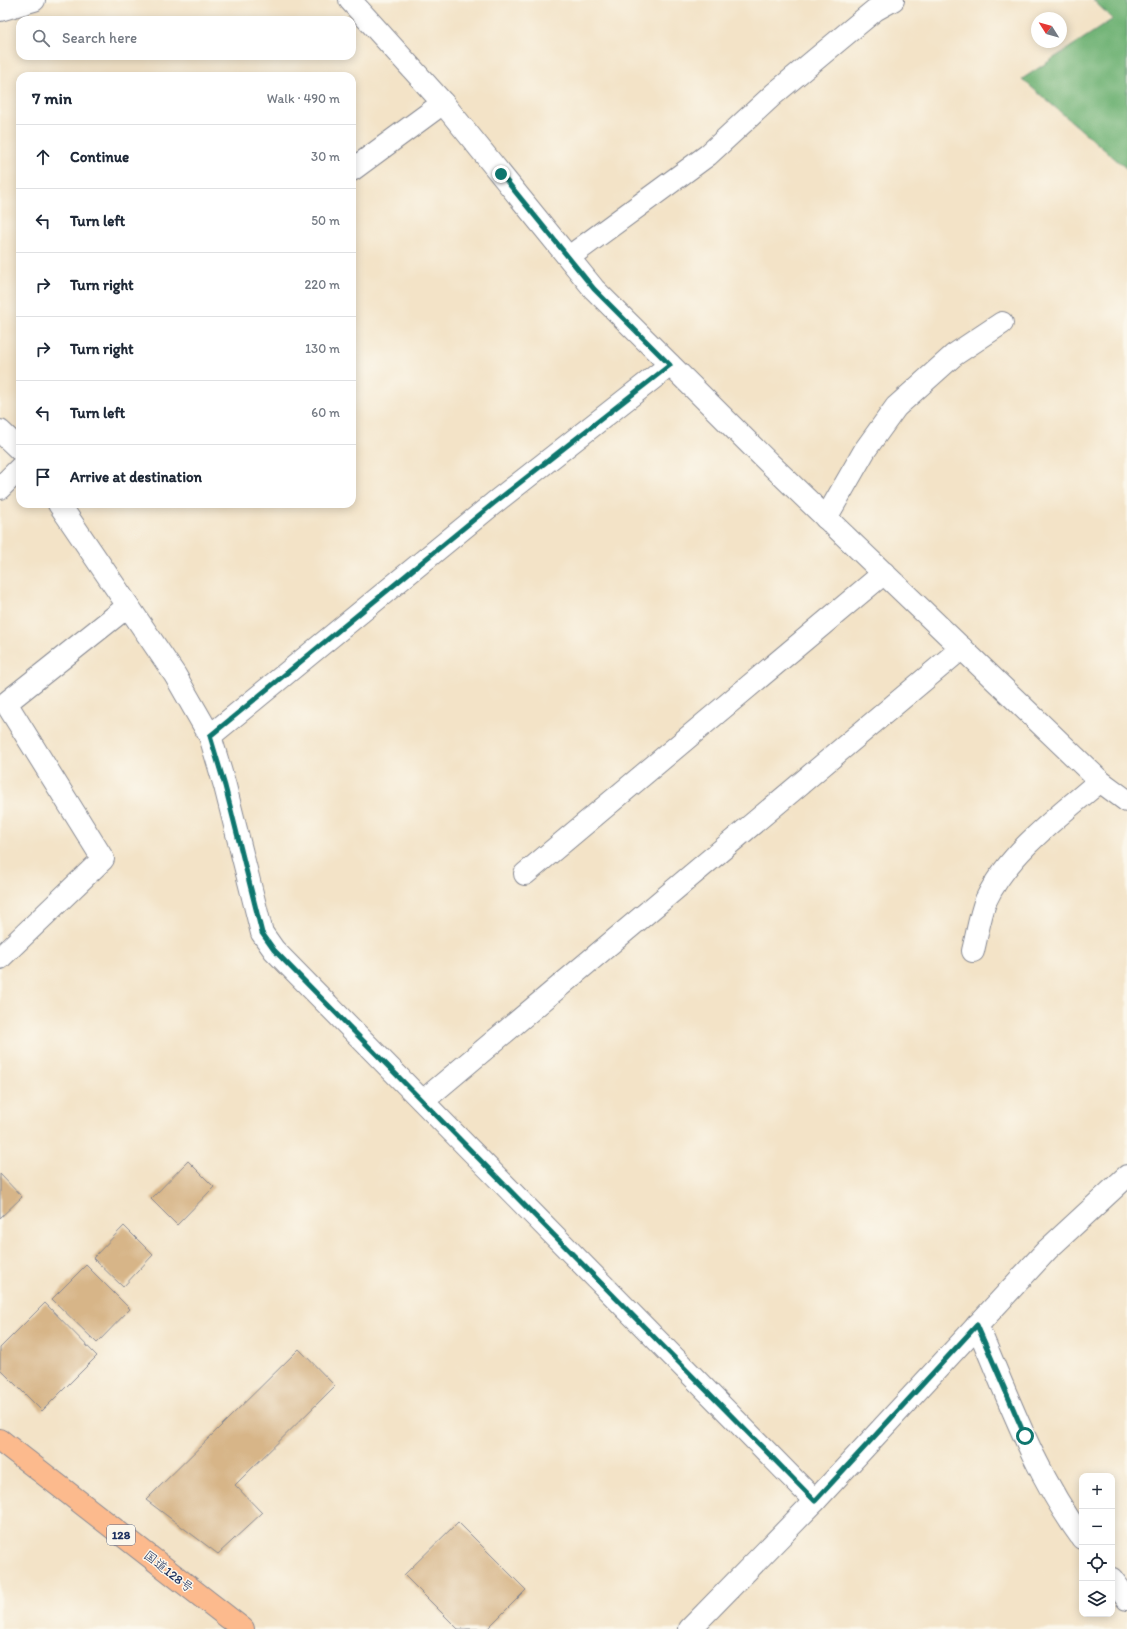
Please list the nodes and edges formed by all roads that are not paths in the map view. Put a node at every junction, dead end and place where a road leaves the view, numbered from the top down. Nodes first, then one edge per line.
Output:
1 (34, 0) edge
2 (350, 0) edge
3 (893, 0) edge
4 (0, 10) edge
5 (443, 103) junction
6 (356, 167) edge
7 (569, 257) junction
8 (1002, 323) dead end
9 (670, 365) junction
10 (0, 431) edge
11 (16, 446) edge
12 (16, 472) edge
13 (0, 488) edge
14 (62, 508) edge
15 (826, 518) junction
16 (884, 573) junction
17 (128, 606) junction
18 (962, 648) junction
19 (210, 736) junction
20 (1100, 781) junction
21 (1127, 801) edge
22 (525, 874) dead end
23 (973, 951) dead end
24 (0, 958) edge
25 (424, 1101) junction
26 (1127, 1176) edge
27 (977, 1325) junction
28 (0, 1440) edge
29 (815, 1501) junction
30 (1079, 1534) edge
31 (1114, 1581) edge
32 (1127, 1599) edge
33 (243, 1629) edge
34 (690, 1629) edge

1 - 4 street
2 - 5 street
3 - 7 street
5 - 6 street
5 - 7 street
7 - 9 street
8 - 15 street
9 - 15 street
9 - 19 street
10 - 11 street
12 - 13 street
14 - 17 street
15 - 16 street
16 - 18 street
16 - 22 street
17 - 19 street
17 - 24 street
18 - 20 street
18 - 25 street
19 - 25 street
20 - 21 street
20 - 23 street
25 - 29 street
26 - 27 street
27 - 29 street
27 - 30 street
28 - 33 highway, 国道128号 / 128
29 - 34 street
31 - 32 street

